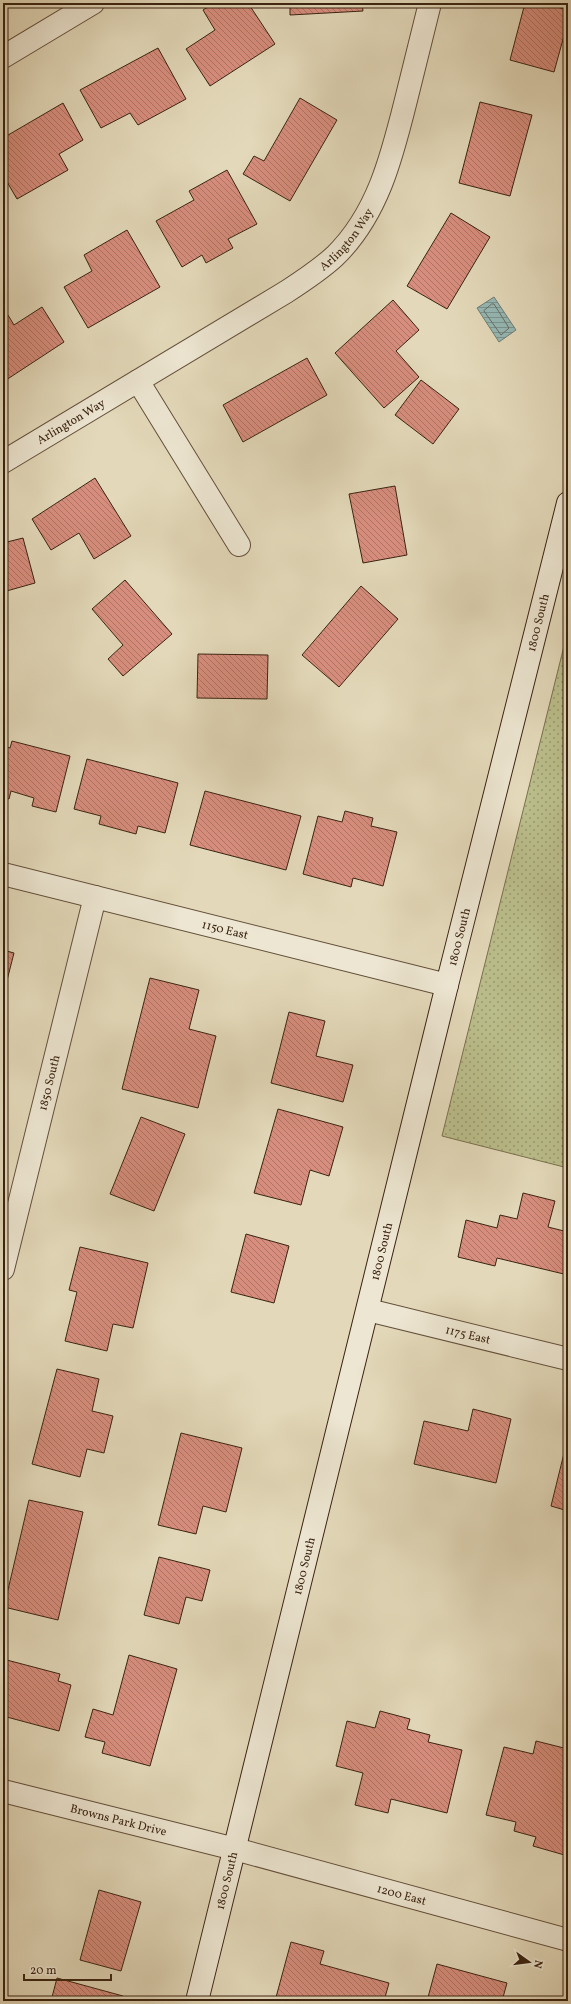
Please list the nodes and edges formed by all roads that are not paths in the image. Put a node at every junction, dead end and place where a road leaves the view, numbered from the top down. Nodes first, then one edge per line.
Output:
1 (93, 3) edge
2 (430, 3) edge
3 (3, 57) edge
4 (138, 381) junction
5 (3, 462) edge
6 (568, 503) edge
7 (239, 545) dead end
8 (3, 874) edge
9 (95, 897) junction
10 (447, 985) junction
11 (3, 1269) edge
12 (368, 1310) junction
13 (568, 1359) edge
14 (3, 1791) edge
15 (235, 1849) junction
16 (568, 1940) edge
17 (197, 2001) edge

1 - 3 street
2 - 4 street, Arlington Way
4 - 5 street, Arlington Way
4 - 7 street
6 - 10 street, 1800 South
8 - 9 street, 1150 East
9 - 10 street, 1150 East
9 - 11 street, 1850 South
10 - 12 street, 1800 South
12 - 13 street, 1175 East
12 - 15 street, 1800 South
14 - 15 street, Browns Park Drive
15 - 16 street, 1200 East
15 - 17 street, 1800 South

